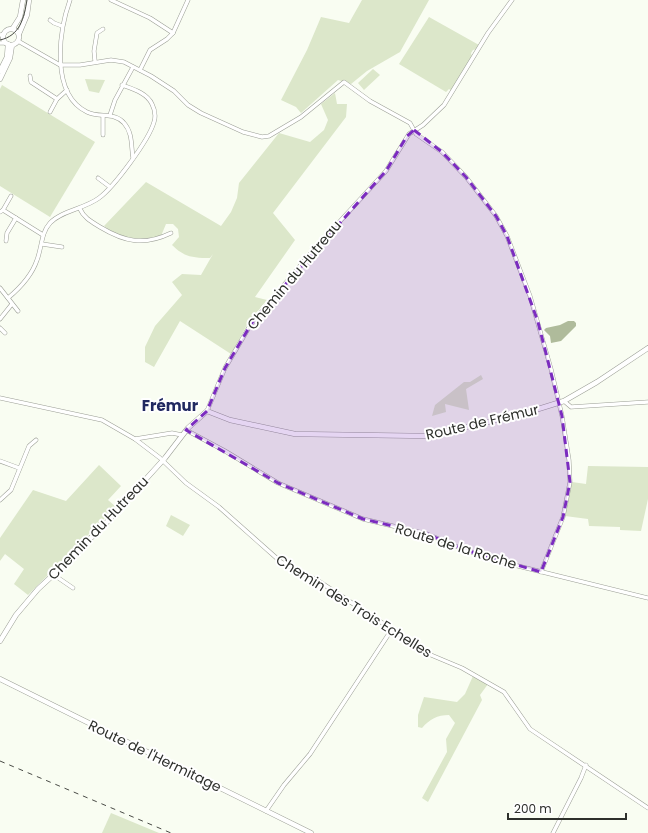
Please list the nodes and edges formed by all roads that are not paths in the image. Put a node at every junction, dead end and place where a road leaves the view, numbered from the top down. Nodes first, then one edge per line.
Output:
1 (23, 0) edge
2 (29, 0) edge
3 (70, 0) edge
4 (112, 0) edge
5 (188, 0) edge
6 (512, 0) edge
7 (50, 20) dead end
8 (62, 26) junction
9 (13, 28) junction
10 (103, 29) dead end
11 (173, 33) junction
12 (19, 34) junction
13 (2, 35) edge
14 (18, 41) junction
15 (0, 43) edge
16 (9, 44) junction
17 (95, 61) junction
18 (60, 65) junction
19 (132, 66) junction
20 (140, 70) junction
21 (0, 71) edge
22 (30, 76) dead end
23 (0, 79) edge
24 (122, 85) junction
25 (67, 90) junction
26 (57, 98) junction
27 (50, 112) dead end
28 (110, 115) junction
29 (103, 116) junction
30 (414, 130) junction
31 (104, 135) dead end
32 (133, 158) junction
33 (98, 178) dead end
34 (110, 187) junction
35 (11, 196) dead end
36 (80, 209) junction
37 (2, 211) edge
38 (16, 218) junction
39 (171, 233) dead end
40 (43, 235) junction
41 (6, 241) dead end
42 (42, 244) junction
43 (62, 247) dead end
44 (0, 288) edge
45 (8, 298) junction
46 (12, 304) junction
47 (18, 311) dead end
48 (0, 319) edge
49 (0, 328) edge
50 (5, 333) dead end
51 (648, 348) edge
52 (0, 398) edge
53 (562, 402) junction
54 (648, 402) edge
55 (207, 412) junction
56 (186, 430) junction
57 (182, 435) junction
58 (135, 439) junction
59 (36, 440) dead end
60 (0, 461) edge
61 (162, 461) junction
62 (19, 468) junction
63 (0, 500) edge
64 (541, 572) junction
65 (54, 575) junction
66 (73, 588) dead end
67 (648, 598) edge
68 (392, 629) junction
69 (0, 641) edge
70 (0, 679) edge
71 (586, 765) junction
72 (648, 808) edge
73 (266, 811) junction
74 (311, 833) edge
75 (553, 833) edge

1 - 9 street
2 - 12 street
3 - 8 street
4 - 11 street
5 - 11 street
6 - 30 street, Chemin du Hutreau
7 - 8 street
8 - 18 street
9 - 12 street
9 - 13 street
10 - 17 street
11 - 20 street
12 - 14 street
13 - 16 street
14 - 16 street
14 - 18 street
15 - 16 street
16 - 21 street
16 - 23 street
17 - 18 street
17 - 19 street
18 - 25 street
19 - 20 street
19 - 24 street
20 - 30 street
22 - 26 street
24 - 28 street
24 - 32 street
25 - 26 street
25 - 29 street
26 - 27 street
28 - 29 street
28 - 32 street
29 - 31 street
30 - 53 street
30 - 55 street, Chemin du Hutreau
32 - 34 street
33 - 34 street
34 - 36 street
35 - 37 street
36 - 39 street
36 - 40 street
37 - 38 street
38 - 40 street
38 - 41 street
40 - 42 street
42 - 43 street
42 - 45 street
44 - 45 street
45 - 46 street
46 - 47 street
46 - 48 street
49 - 50 street
51 - 53 street, Route de Frémur
52 - 58 street, Chemin des Trois Echelles
53 - 54 street
53 - 55 street, Route de Frémur
53 - 64 street
55 - 56 street, Chemin du Hutreau
56 - 57 street, Chemin du Hutreau
56 - 64 street, Route de la Roche
57 - 58 street
57 - 61 street, Chemin du Hutreau
58 - 61 street, Chemin des Trois Echelles
59 - 62 street
60 - 62 street
61 - 65 street, Chemin du Hutreau
61 - 68 street, Chemin des Trois Echelles
62 - 63 street
64 - 67 street, Route de la Roche
65 - 66 street
65 - 69 street, Chemin du Hutreau
68 - 71 street, Chemin des Trois Echelles
68 - 73 street
70 - 73 street, Route de l'Hermitage
71 - 72 street, Chemin des Trois Echelles
71 - 75 street
73 - 74 street, Route de l'Hermitage

